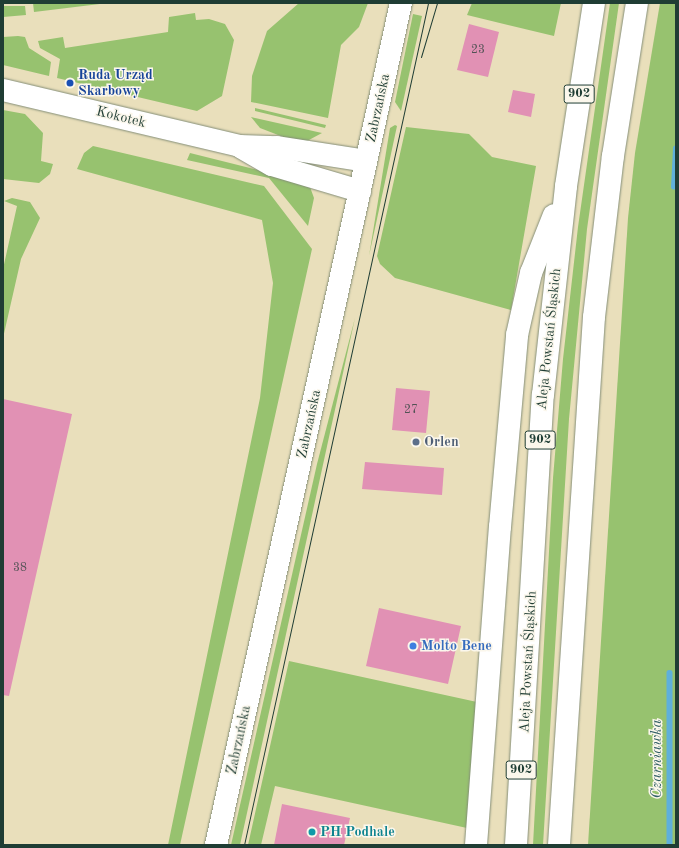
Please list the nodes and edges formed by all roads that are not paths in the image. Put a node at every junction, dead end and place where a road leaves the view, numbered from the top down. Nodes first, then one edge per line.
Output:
1 (401, 3) edge
2 (594, 3) edge
3 (637, 3) edge
4 (3, 90) edge
5 (239, 146) junction
6 (366, 161) junction
7 (566, 186) junction
8 (360, 191) junction
9 (216, 845) edge
10 (476, 845) edge
11 (516, 845) edge
12 (559, 845) edge

1 - 6 main road, Zabrzańska
2 - 7 main road, Aleja Powstań Śląskich / 902
3 - 12 main road
4 - 5 main road, Kokotek
5 - 6 main road, Kokotek
5 - 8 main road, Kokotek
6 - 8 main road, Zabrzańska
7 - 10 main road
7 - 11 main road, Aleja Powstań Śląskich / 902
8 - 9 main road, Zabrzańska

